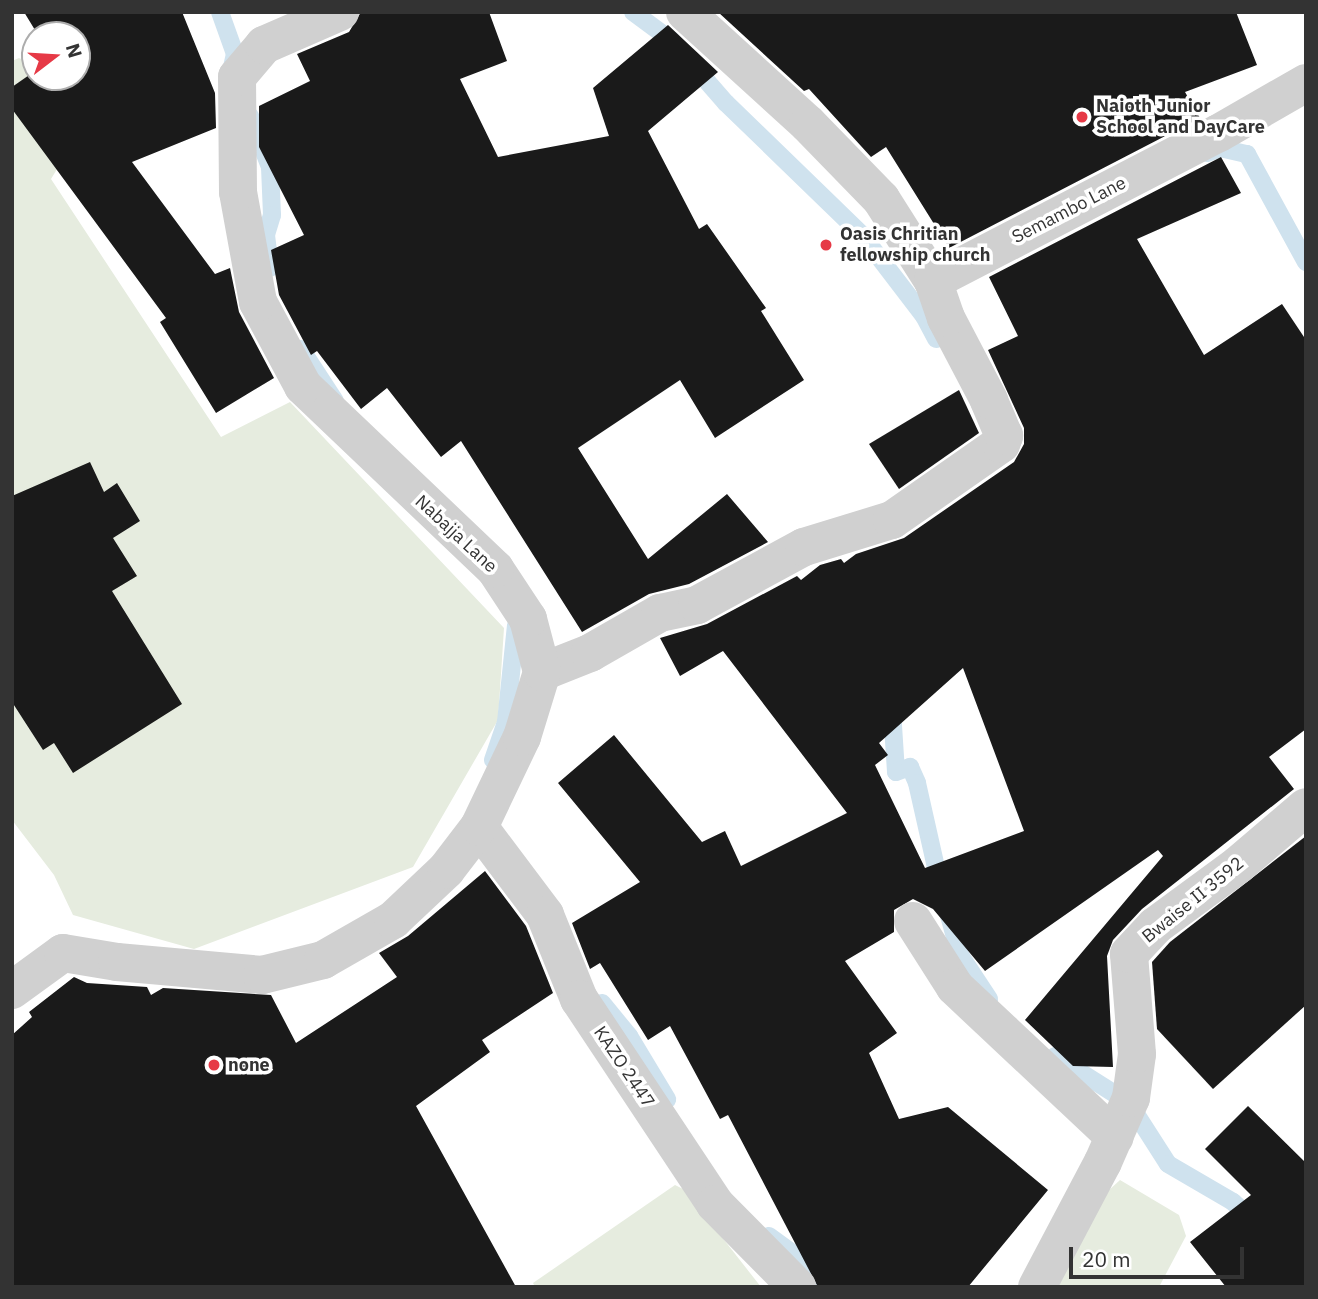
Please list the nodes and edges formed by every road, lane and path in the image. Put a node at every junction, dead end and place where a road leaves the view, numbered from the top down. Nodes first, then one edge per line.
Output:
1 (340, 12) edge
2 (685, 12) edge
3 (1306, 83) edge
4 (933, 281) junction
5 (542, 672) junction
6 (1306, 807) edge
7 (479, 827) junction
8 (914, 921) dead end
9 (12, 990) edge
10 (1115, 1137) junction
11 (797, 1287) edge
12 (1037, 1287) edge

1 - 5 street, Nabajja Lane
2 - 4 street
3 - 4 street, Semambo Lane
4 - 5 street
5 - 7 street
6 - 10 street, Bwaise II 3592
7 - 9 street
7 - 11 street, KAZO 2447
8 - 10 street
10 - 12 street, Bwaise II 3592

